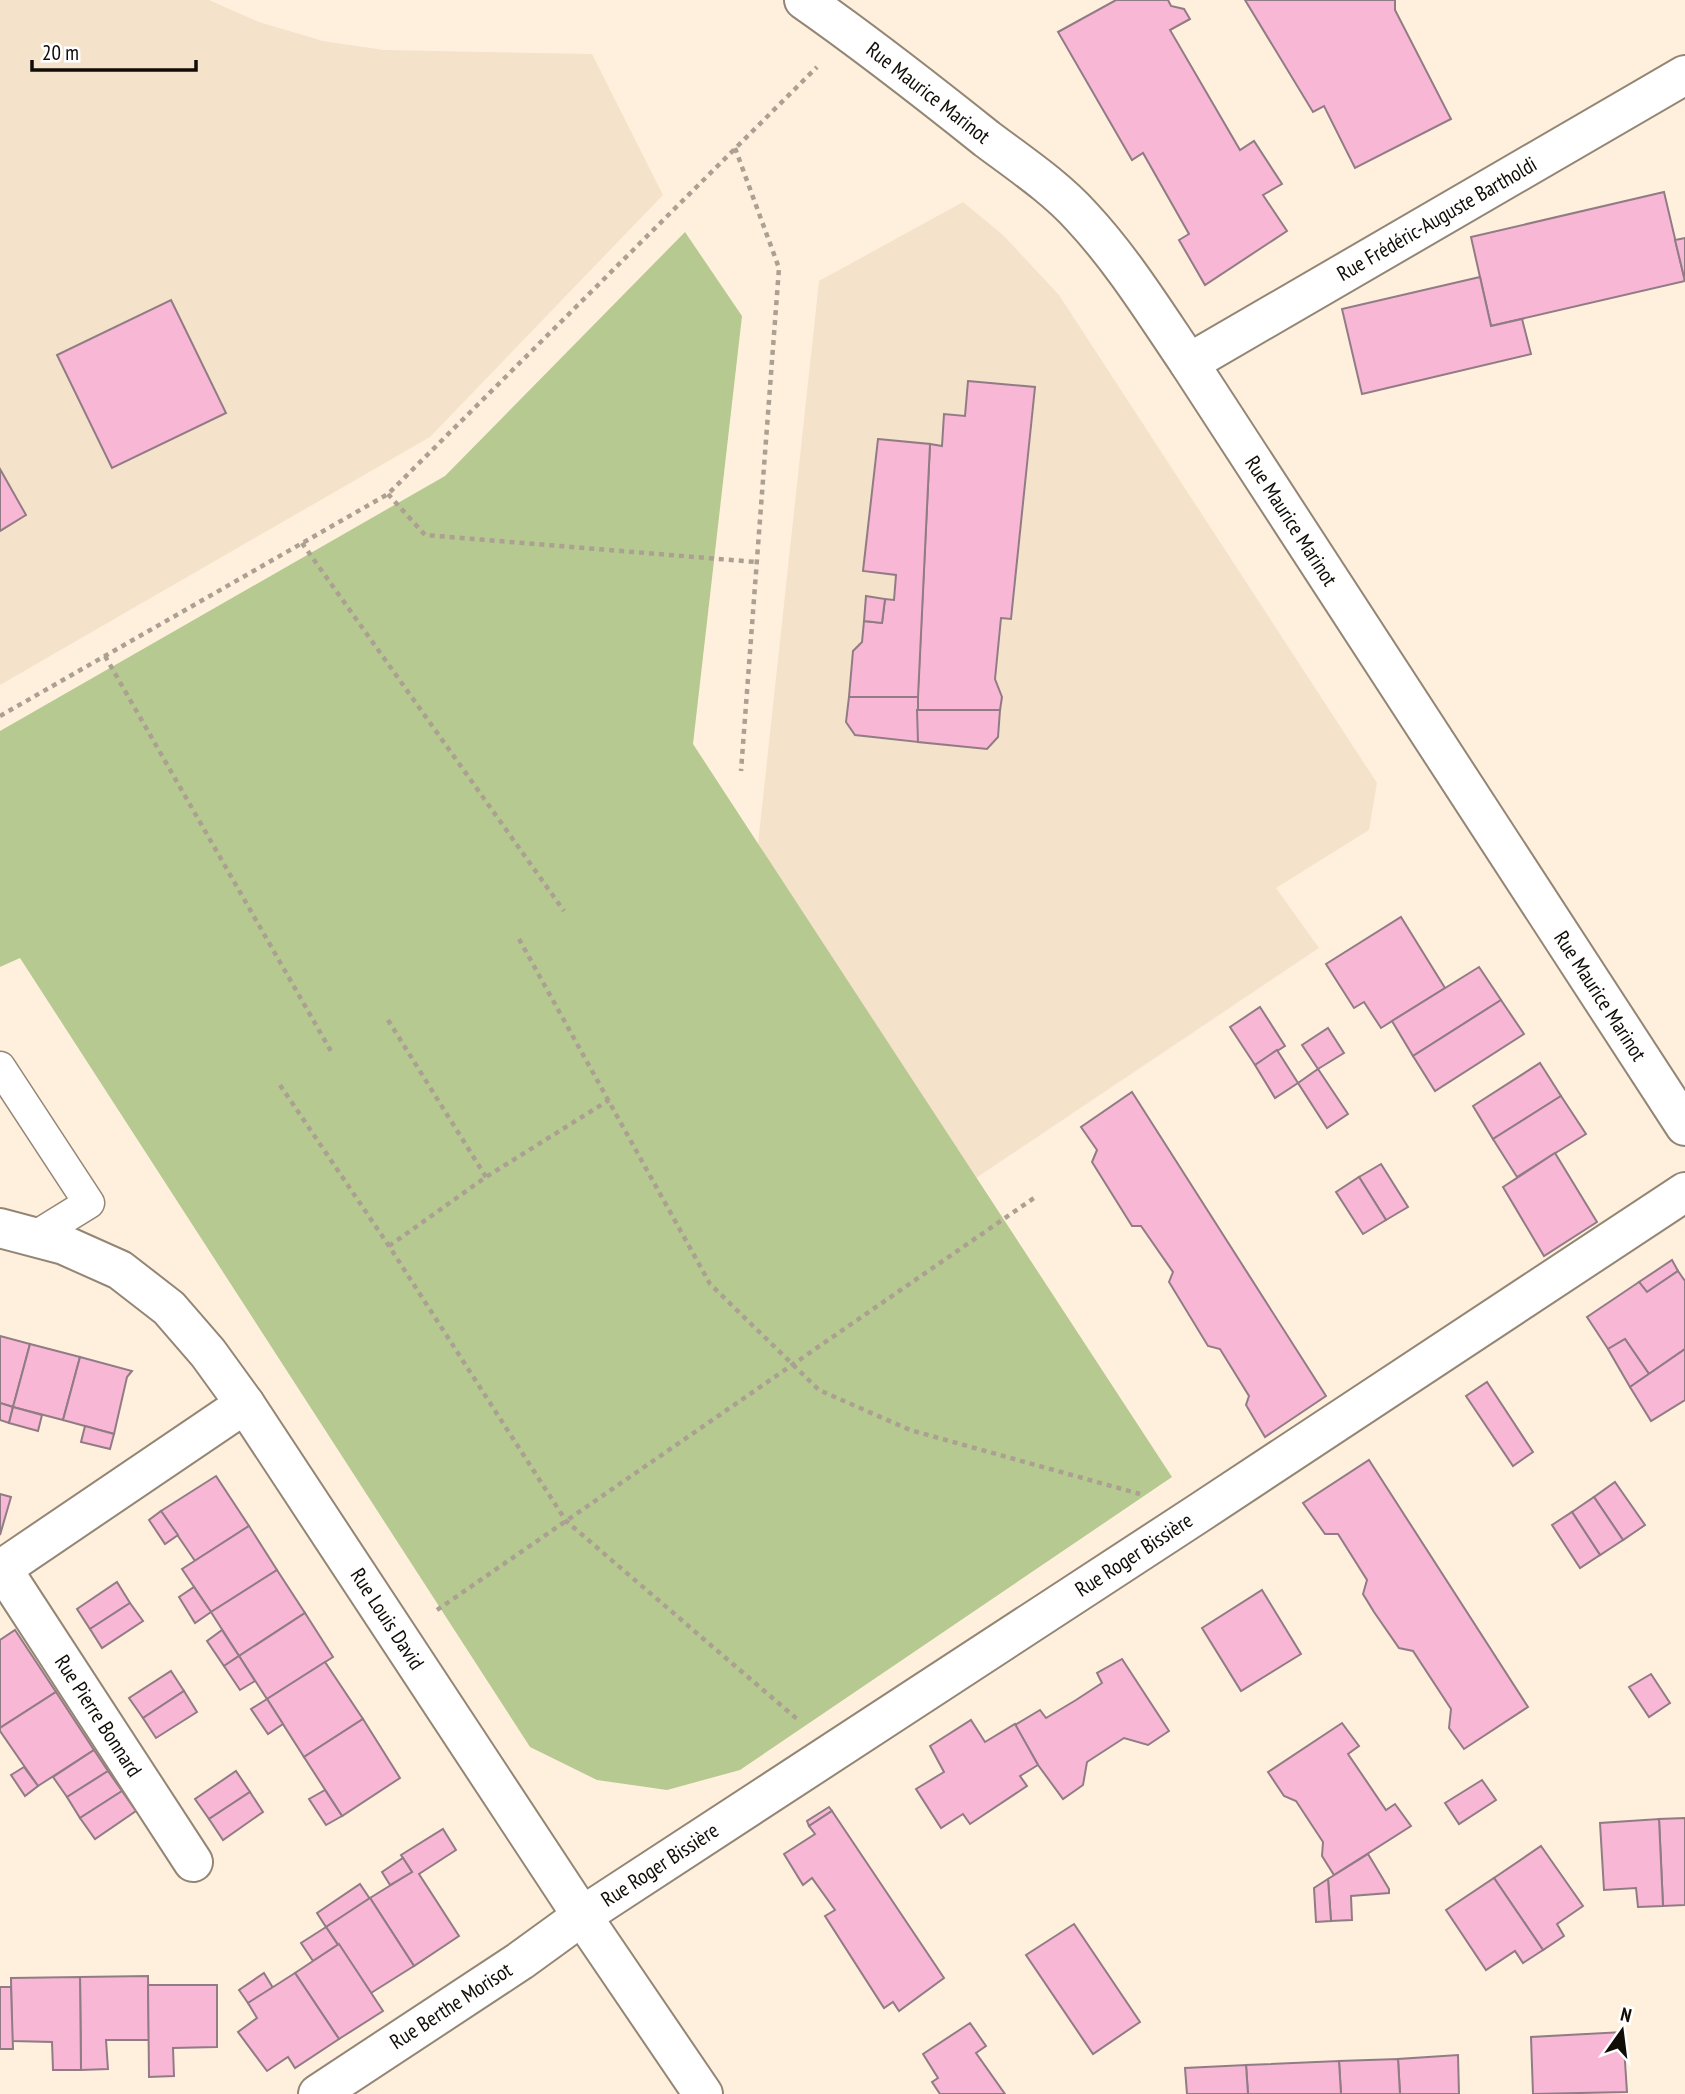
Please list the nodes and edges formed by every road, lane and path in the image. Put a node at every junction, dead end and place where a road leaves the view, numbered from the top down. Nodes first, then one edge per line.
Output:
1 (804, 0) edge
2 (851, 33) junction
3 (1685, 75) edge
4 (735, 148) junction
5 (1189, 363) junction
6 (388, 494) junction
7 (302, 543) junction
8 (756, 562) junction
9 (105, 656) junction
10 (0, 716) edge
11 (741, 771) dead end
12 (564, 911) dead end
13 (519, 939) dead end
14 (388, 1020) dead end
15 (332, 1053) dead end
16 (0, 1067) edge
17 (280, 1085) dead end
18 (609, 1100) junction
19 (1685, 1126) edge
20 (486, 1177) junction
21 (1685, 1192) edge
22 (1034, 1198) dead end
23 (17, 1233) edge
24 (389, 1246) junction
25 (792, 1364) junction
26 (245, 1404) junction
27 (1202, 1511) junction
28 (566, 1521) junction
29 (1, 1570) edge
30 (399, 1637) junction
31 (834, 1751) junction
32 (192, 1862) dead end
33 (582, 1916) junction
34 (318, 2094) edge
35 (703, 2094) edge

1 - 2 street, Rue Maurice Marinot
2 - 4 path
2 - 5 street, Rue Maurice Marinot
3 - 5 street, Rue Frédéric-Auguste Bartholdi
4 - 6 path
4 - 8 path
5 - 19 street, Rue Maurice Marinot
6 - 7 path
6 - 8 path
7 - 9 path
7 - 12 path
8 - 11 path
9 - 10 path
9 - 15 path
13 - 18 path
14 - 20 path
16 - 23 lane
17 - 24 path
18 - 20 path
18 - 25 path
20 - 24 path
21 - 27 street, Rue Roger Bissière
22 - 25 path
23 - 26 street, Rue Louis David
24 - 28 path
25 - 27 path
25 - 28 path
26 - 29 street, Rue Pierre Bonnard
26 - 30 street, Rue Louis David
27 - 31 street, Rue Roger Bissière
28 - 30 path
28 - 31 path
29 - 32 street, Rue Pierre Bonnard
30 - 33 street, Rue Louis David
31 - 33 street, Rue Roger Bissière
33 - 34 street, Rue Berthe Morisot
33 - 35 street, Rue Louis David

